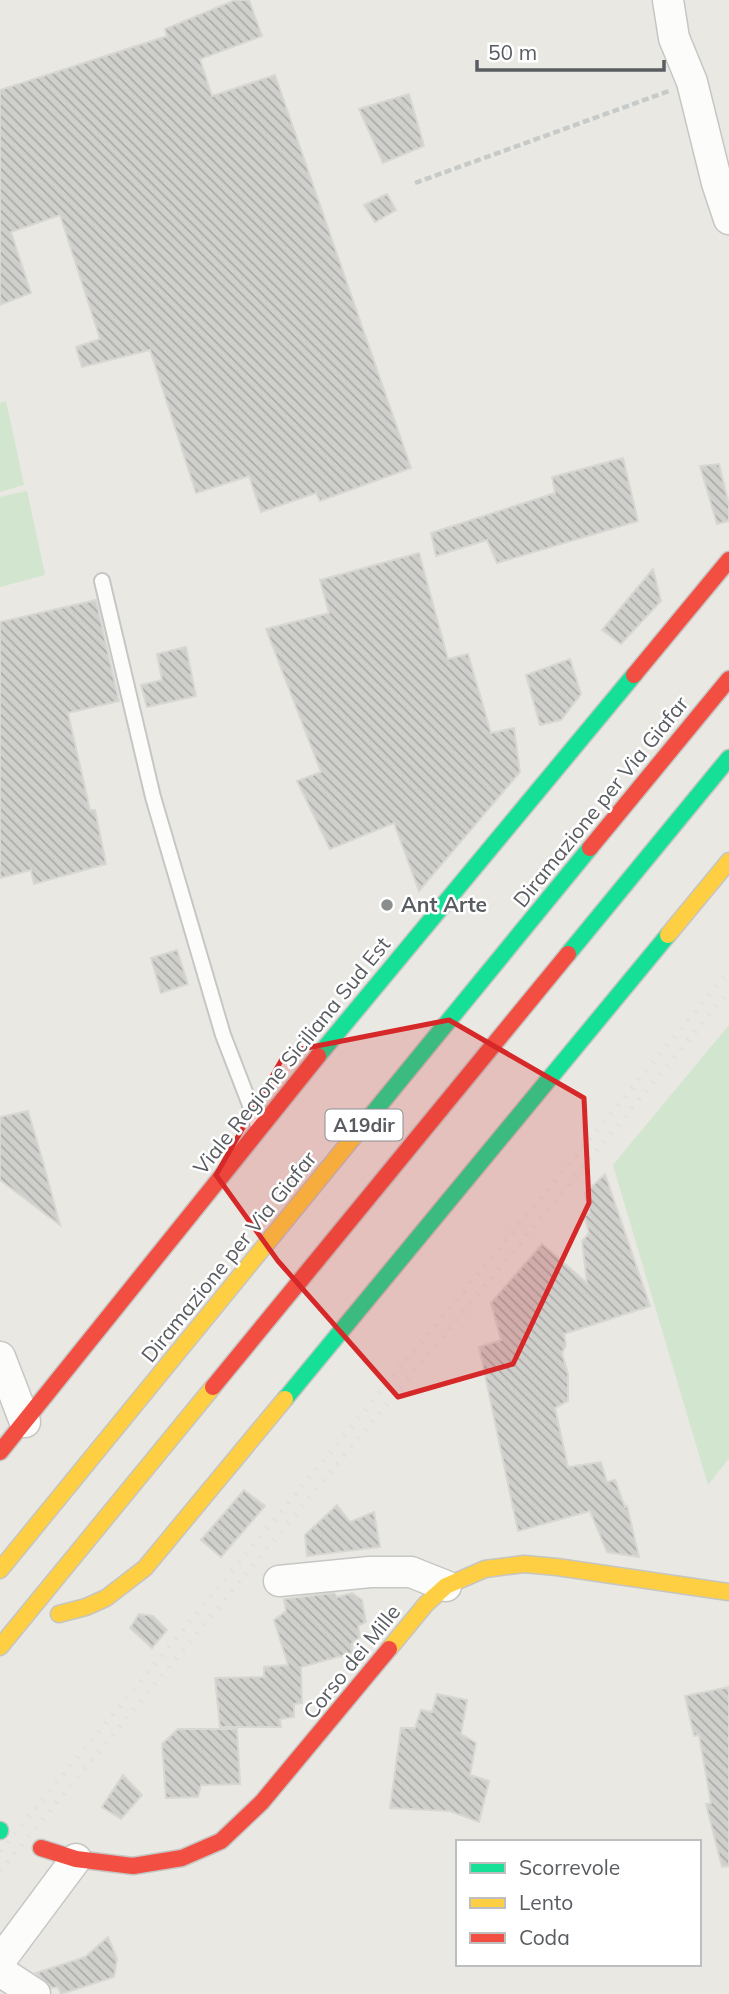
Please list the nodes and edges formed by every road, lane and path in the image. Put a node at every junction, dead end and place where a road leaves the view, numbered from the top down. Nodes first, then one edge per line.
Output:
1 (668, 0) edge
2 (692, 82) junction
3 (415, 183) dead end
4 (729, 219) edge
5 (729, 561) edge
6 (102, 581) dead end
7 (729, 679) edge
8 (729, 758) edge
9 (729, 861) edge
10 (259, 1128) junction
11 (0, 1357) edge
12 (25, 1422) junction
13 (0, 1452) edge
14 (0, 1570) edge
15 (279, 1581) dead end
16 (446, 1586) junction
17 (729, 1592) edge
18 (59, 1614) dead end
19 (0, 1647) edge
20 (41, 1848) dead end
21 (76, 1860) junction
22 (0, 1961) edge
23 (0, 1971) edge
24 (35, 1994) edge

1 - 2 street
2 - 3 path
2 - 4 street
5 - 10 main road, Viale Regione Siciliana Sud Est
6 - 10 lane
7 - 14 main road, Diramazione per Via Giafar / A19dir
8 - 19 main road, A19dir
9 - 18 main road
10 - 12 main road, Viale Regione Siciliana Sud Est
11 - 12 street
12 - 13 main road, Viale Regione Siciliana Sud Est
15 - 16 street
16 - 17 main road, Corso dei Mille
16 - 21 main road, Corso dei Mille
20 - 21 main road, Corso dei Mille
21 - 22 street
23 - 24 street

